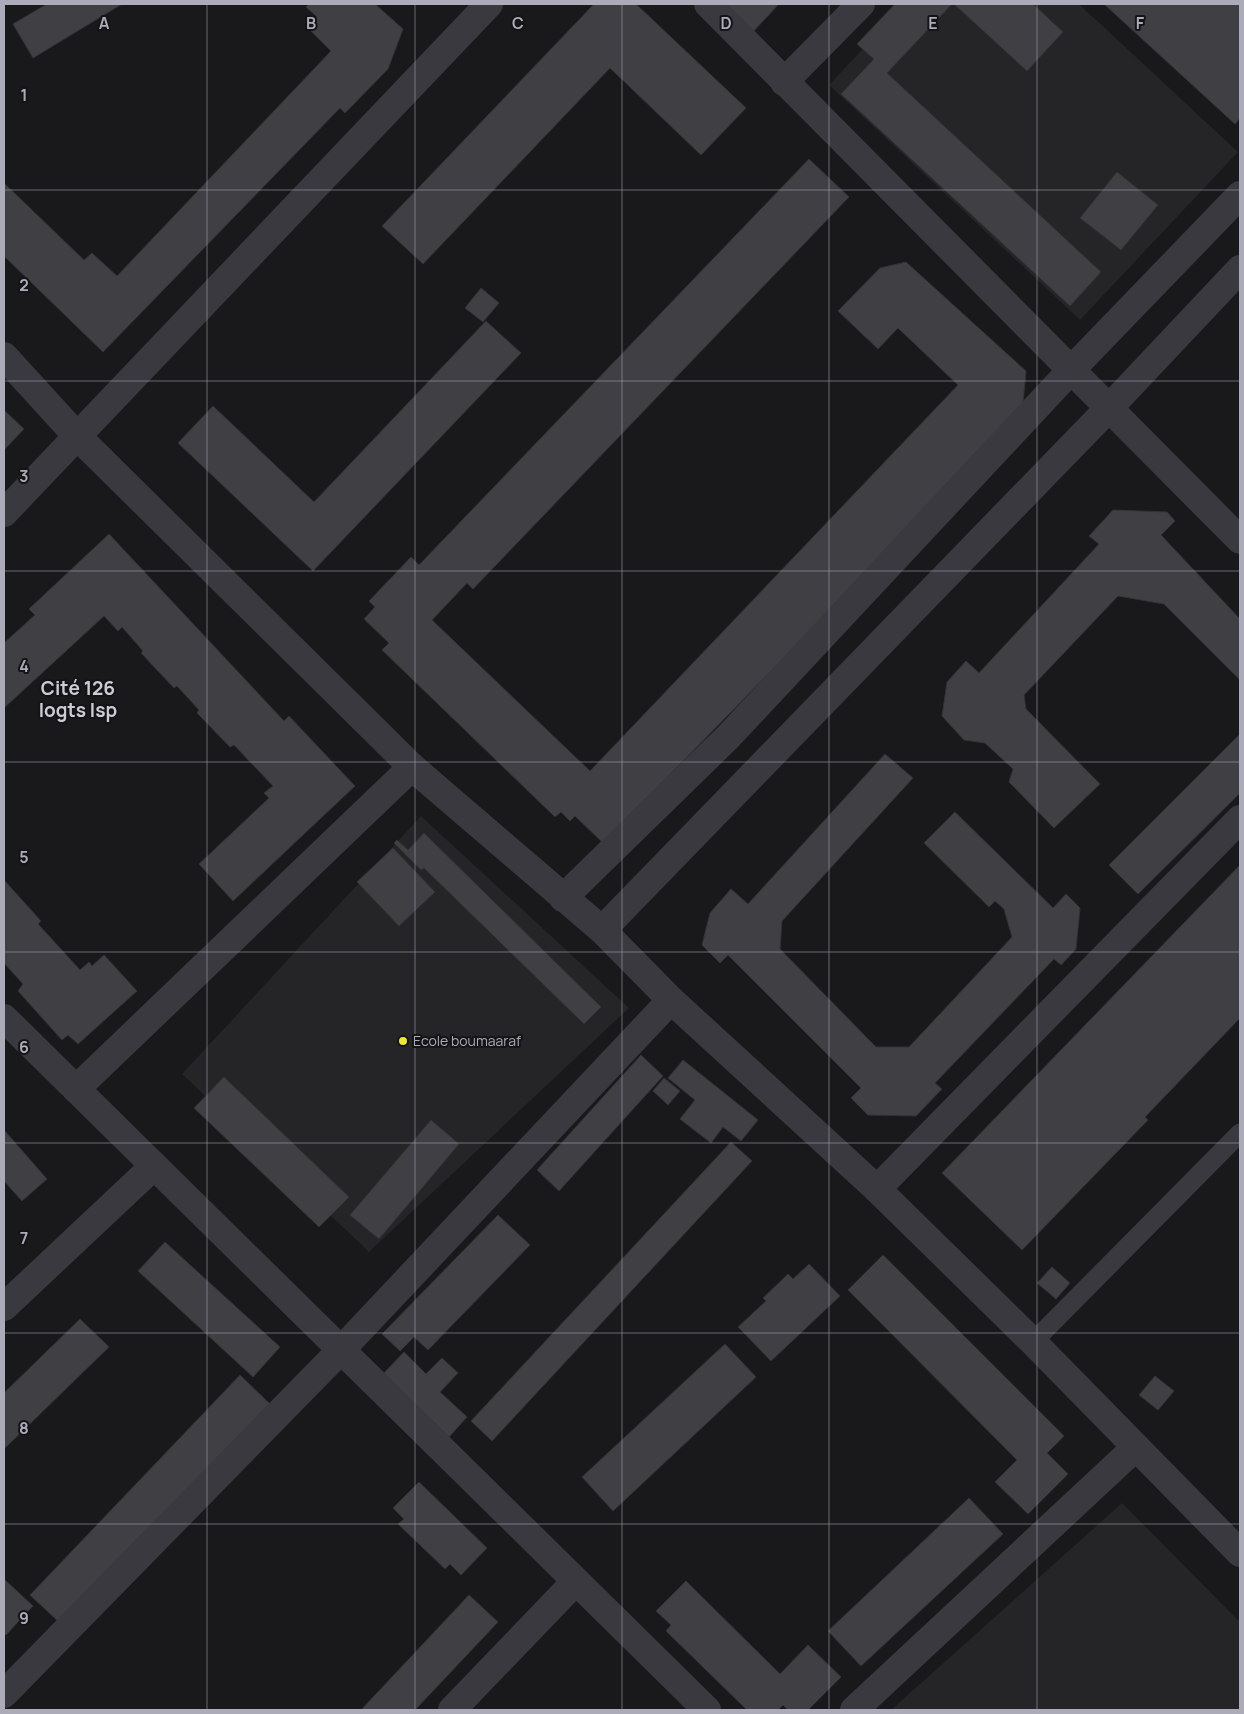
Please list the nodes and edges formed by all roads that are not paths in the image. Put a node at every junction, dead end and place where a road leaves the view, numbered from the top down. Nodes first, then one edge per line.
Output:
1 (489, 4) edge
2 (708, 4) edge
3 (861, 4) edge
4 (784, 82) junction
5 (1240, 195) edge
6 (1240, 269) edge
7 (4, 356) edge
8 (1072, 370) junction
9 (1109, 408) junction
10 (77, 436) junction
11 (4, 513) edge
12 (1240, 540) edge
13 (412, 767) junction
14 (1240, 819) edge
15 (563, 898) junction
16 (602, 930) junction
17 (671, 1000) junction
18 (4, 1018) edge
19 (76, 1089) junction
20 (1240, 1133) edge
21 (154, 1166) junction
22 (877, 1189) junction
23 (4, 1307) edge
24 (1033, 1342) junction
25 (341, 1350) junction
26 (1136, 1447) junction
27 (1240, 1553) edge
28 (576, 1581) junction
29 (4, 1694) edge
30 (452, 1710) edge
31 (707, 1710) edge
32 (854, 1710) edge

1 - 10 street
2 - 4 street
3 - 4 street
4 - 8 street
5 - 8 street
6 - 9 street
7 - 10 street
8 - 9 street
8 - 15 street
9 - 12 street
9 - 16 street
10 - 11 street
10 - 13 street
13 - 15 street
13 - 19 street
14 - 22 street
15 - 16 street
16 - 17 street
17 - 22 street
17 - 25 street
18 - 19 street
19 - 21 street
20 - 24 lane
21 - 23 street
21 - 25 street
22 - 24 street
24 - 26 street
25 - 28 street
25 - 29 street
26 - 27 street
26 - 32 street
28 - 30 street
28 - 31 street

